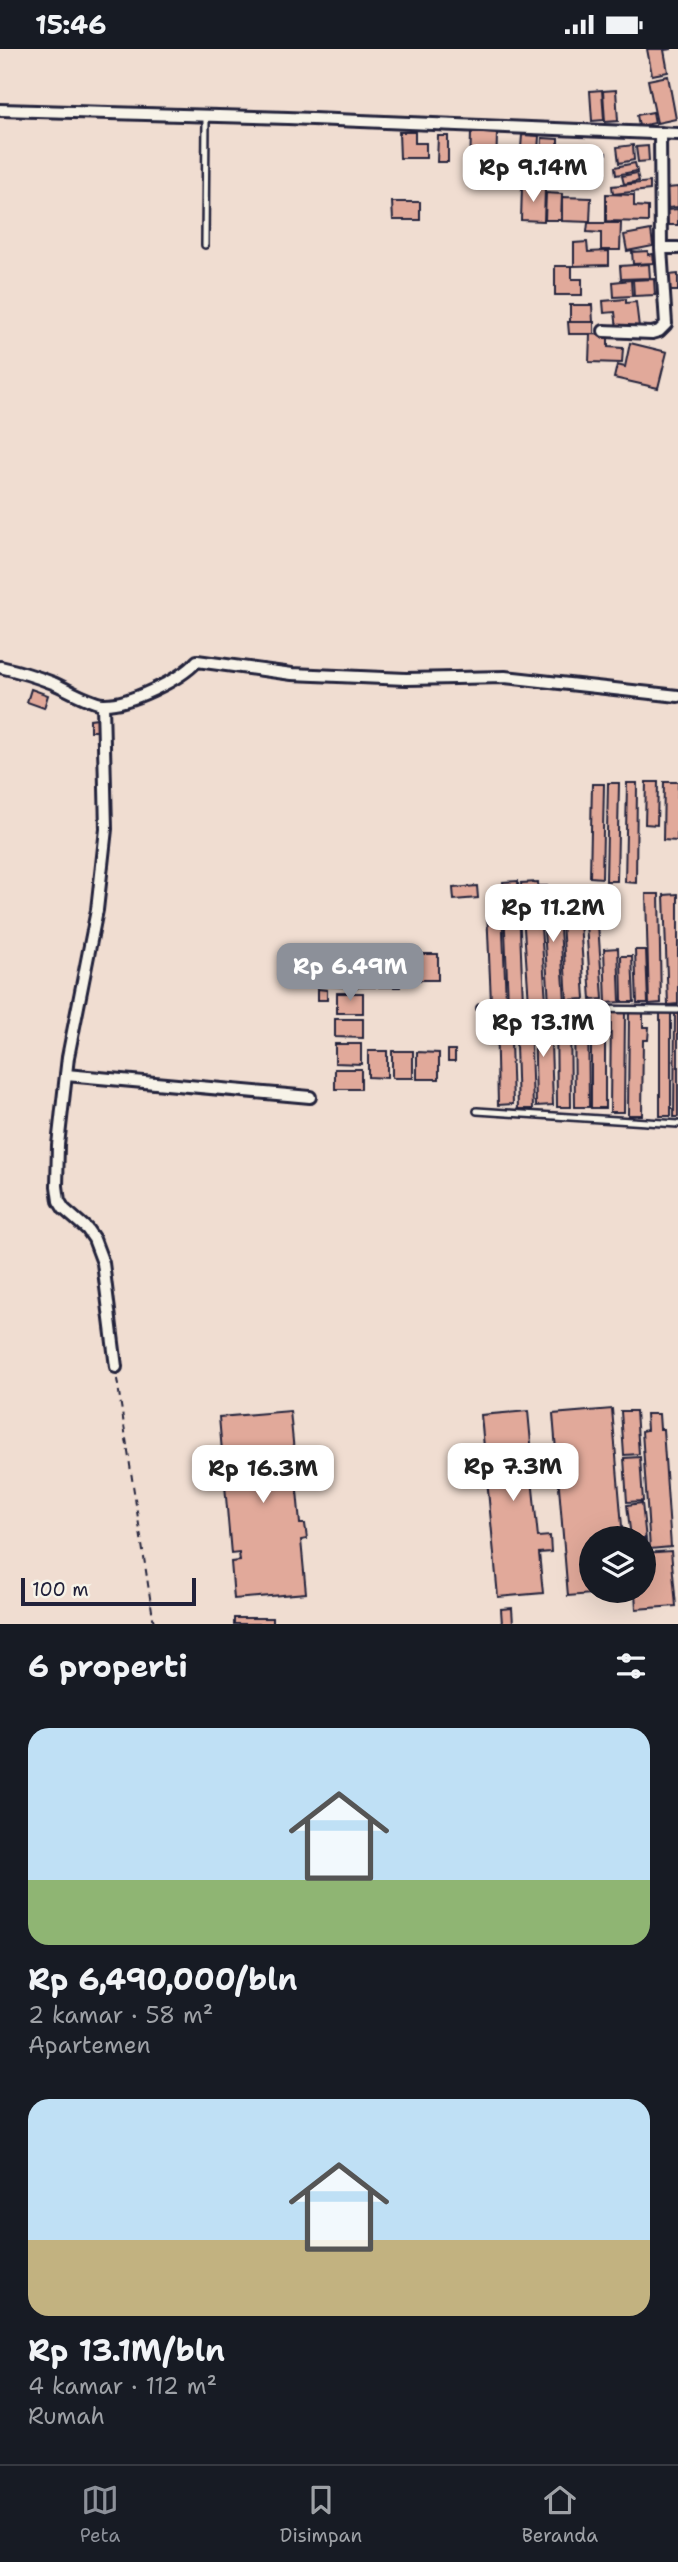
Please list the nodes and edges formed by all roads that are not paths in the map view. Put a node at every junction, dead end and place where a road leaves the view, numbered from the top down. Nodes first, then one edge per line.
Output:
1 (0, 110) edge
2 (206, 118) junction
3 (660, 133) junction
4 (678, 134) edge
5 (205, 245) dead end
6 (661, 248) junction
7 (678, 248) edge
8 (604, 331) dead end
9 (0, 667) edge
10 (678, 696) edge
11 (103, 704) junction
12 (480, 1008) dead end
13 (678, 1010) edge
14 (66, 1075) junction
15 (310, 1097) dead end
16 (477, 1111) dead end
17 (678, 1124) edge
18 (116, 1367) road end

1 - 2 street
2 - 3 street
2 - 5 lane
3 - 4 street
3 - 6 street
6 - 7 street
6 - 8 street
9 - 11 street
10 - 11 street
11 - 14 street
12 - 13 lane
14 - 15 street
14 - 18 street
16 - 17 lane

